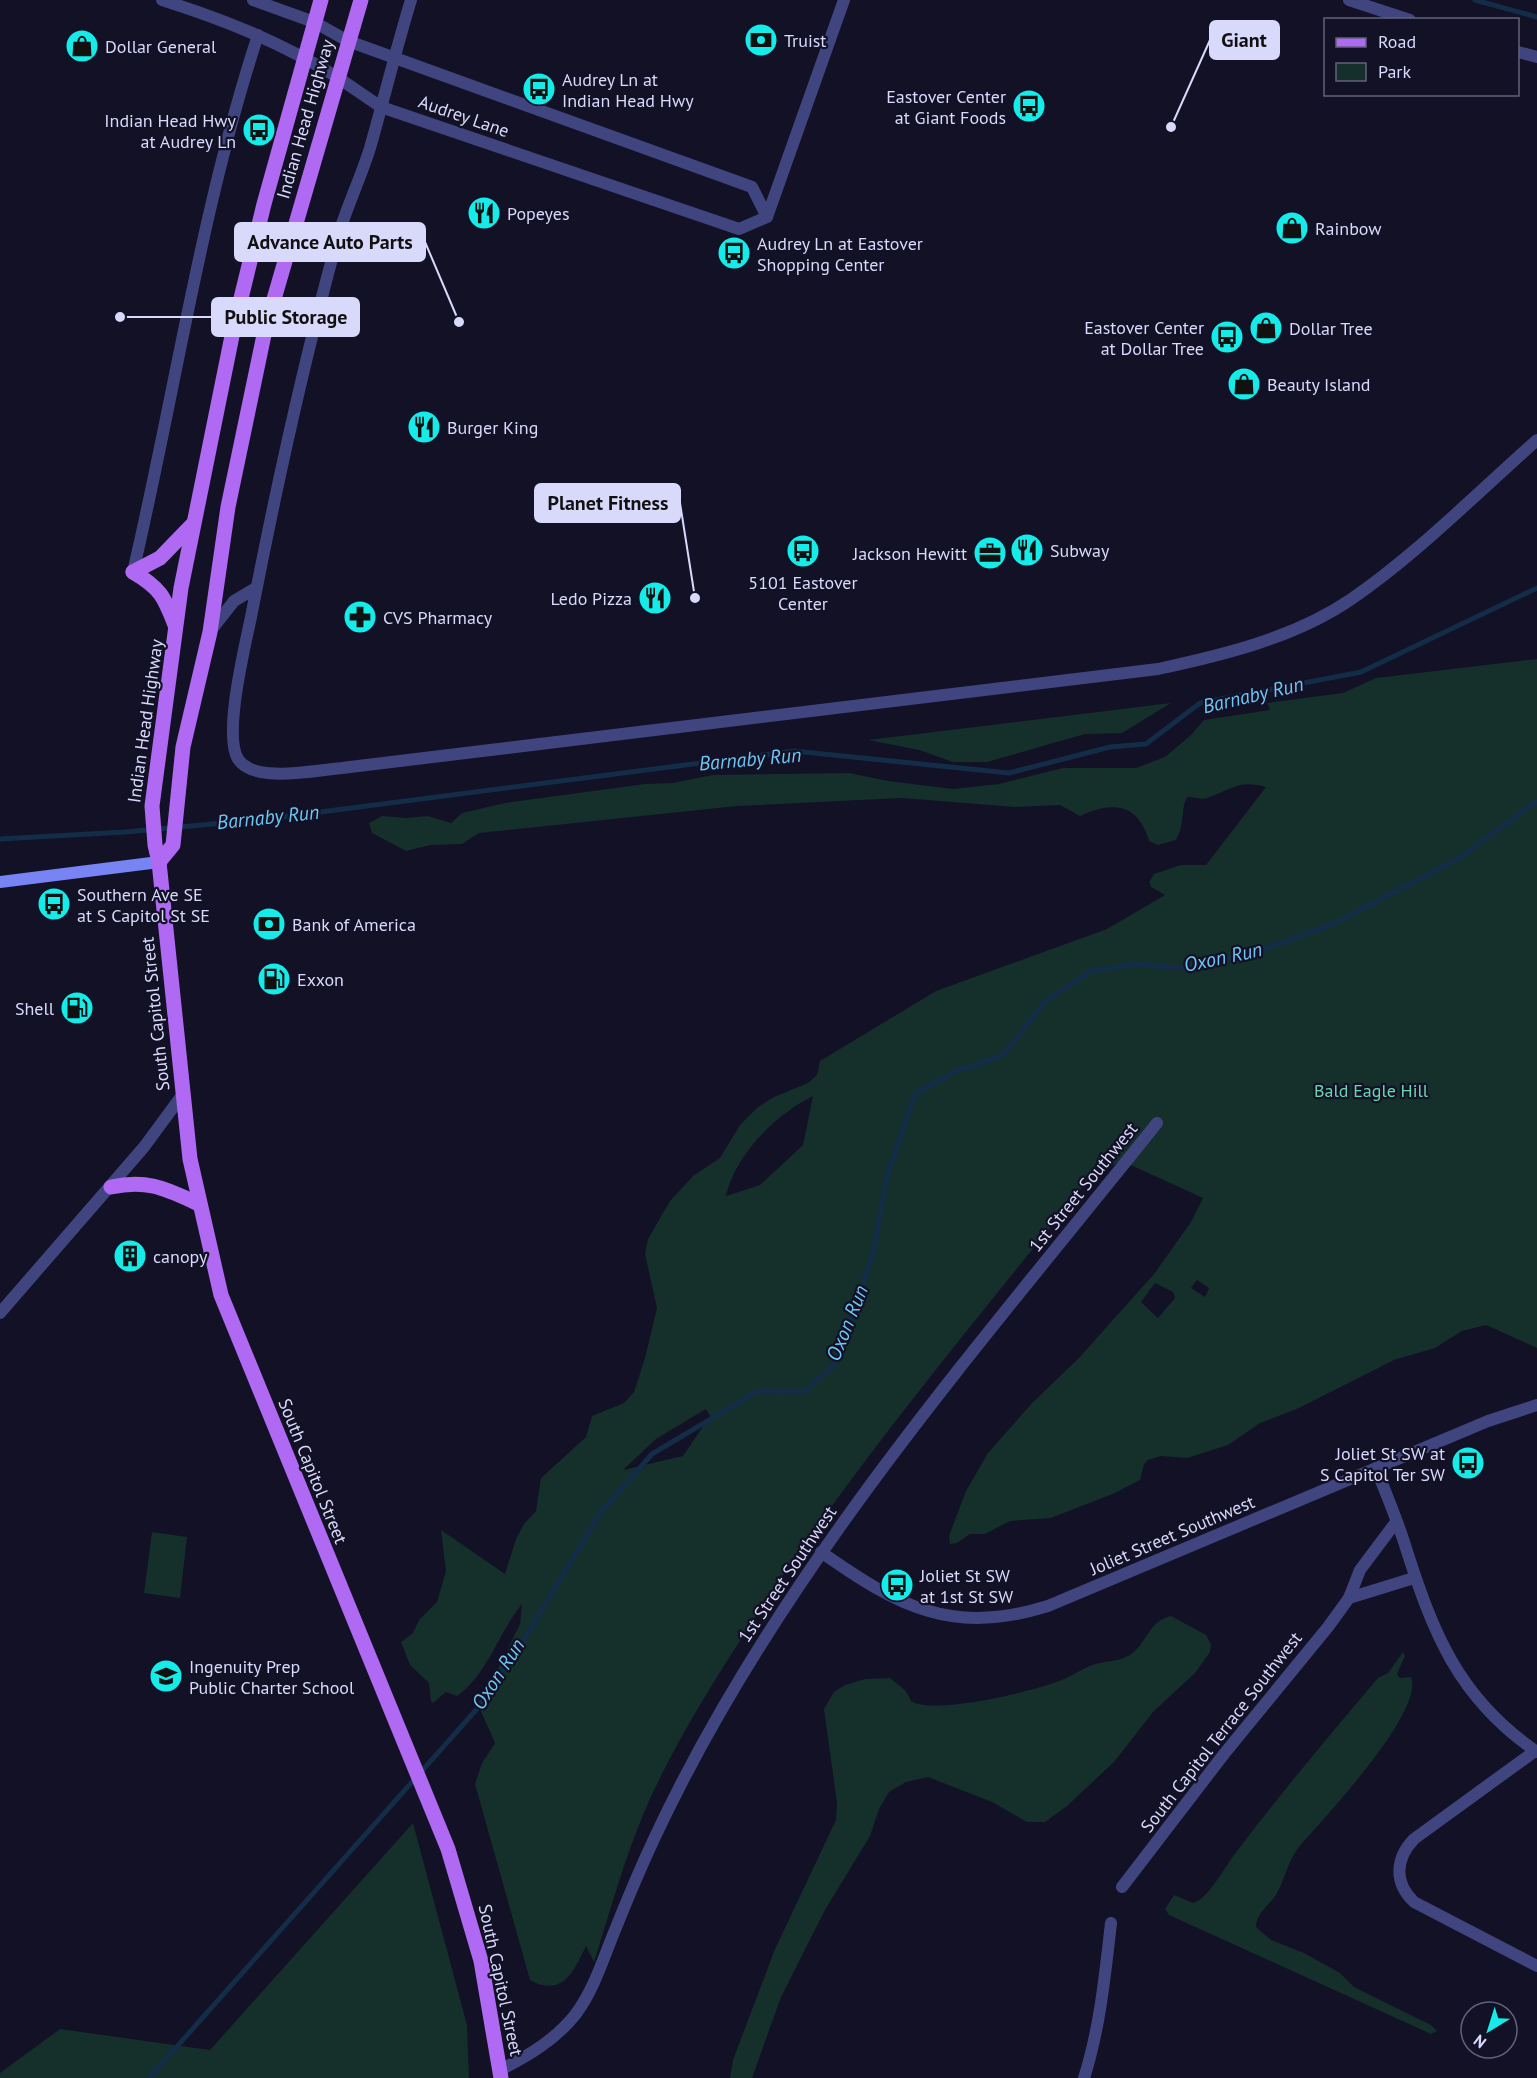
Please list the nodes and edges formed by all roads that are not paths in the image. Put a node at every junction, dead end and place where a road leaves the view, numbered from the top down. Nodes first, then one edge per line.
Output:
1 (162, 0) edge
2 (253, 0) edge
3 (321, 0) edge
4 (361, 0) edge
5 (411, 0) edge
6 (844, 0) edge
7 (1349, 0) edge
8 (267, 2) edge
9 (1404, 18) edge
10 (314, 22) junction
11 (258, 35) junction
12 (348, 41) junction
13 (1519, 52) edge
14 (304, 57) junction
15 (1537, 57) edge
16 (393, 58) junction
17 (337, 77) junction
18 (381, 107) junction
19 (767, 217) junction
20 (1537, 441) edge
21 (194, 524) junction
22 (134, 572) junction
23 (256, 588) junction
24 (177, 631) junction
25 (210, 632) junction
26 (159, 862) junction
27 (0, 882) edge
28 (183, 1094) junction
29 (1157, 1123) dead end
30 (111, 1187) junction
31 (199, 1204) junction
32 (0, 1313) edge
33 (1537, 1405) edge
34 (1376, 1468) junction
35 (1396, 1522) junction
36 (821, 1552) junction
37 (1414, 1578) junction
38 (1349, 1599) junction
39 (1536, 1752) edge
40 (1122, 1887) dead end
41 (1111, 1923) dead end
42 (1537, 1966) edge
43 (501, 2074) edge
44 (1084, 2078) edge

1 - 11 street, Audrey Lane
2 - 8 street, Audrey Lane
3 - 10 main road, Indian Head Highway
4 - 12 main road, Indian Head Highway
5 - 16 street
6 - 19 street
7 - 9 street
8 - 10 street, Audrey Lane
10 - 12 street, Audrey Lane
10 - 14 main road, Indian Head Highway
11 - 14 street, Audrey Lane
11 - 22 street
12 - 16 street, Audrey Lane
12 - 17 main road, Indian Head Highway
13 - 15 street
14 - 17 street, Audrey Lane
14 - 21 main road, Indian Head Highway
16 - 18 street
16 - 19 street, Audrey Lane
17 - 18 street, Audrey Lane
17 - 25 main road, Indian Head Highway
18 - 19 street, Audrey Lane
18 - 23 street
20 - 23 street
21 - 22 main road
21 - 24 main road, Indian Head Highway
22 - 24 main road
23 - 25 street
24 - 26 main road, Indian Head Highway
25 - 26 main road, Indian Head Highway
26 - 27 main road
26 - 28 main road, South Capitol Street
28 - 30 street
28 - 31 main road, South Capitol Street
29 - 36 street, 1st Street Southwest
30 - 31 main road
30 - 32 street
31 - 43 main road, South Capitol Street
33 - 34 street, Joliet Street Southwest
34 - 35 street
34 - 36 street, Joliet Street Southwest
35 - 37 street
35 - 38 street, South Capitol Terrace Southwest
36 - 43 street, 1st Street Southwest
37 - 38 street
37 - 39 street
38 - 40 street, South Capitol Terrace Southwest
39 - 42 street
41 - 44 street

